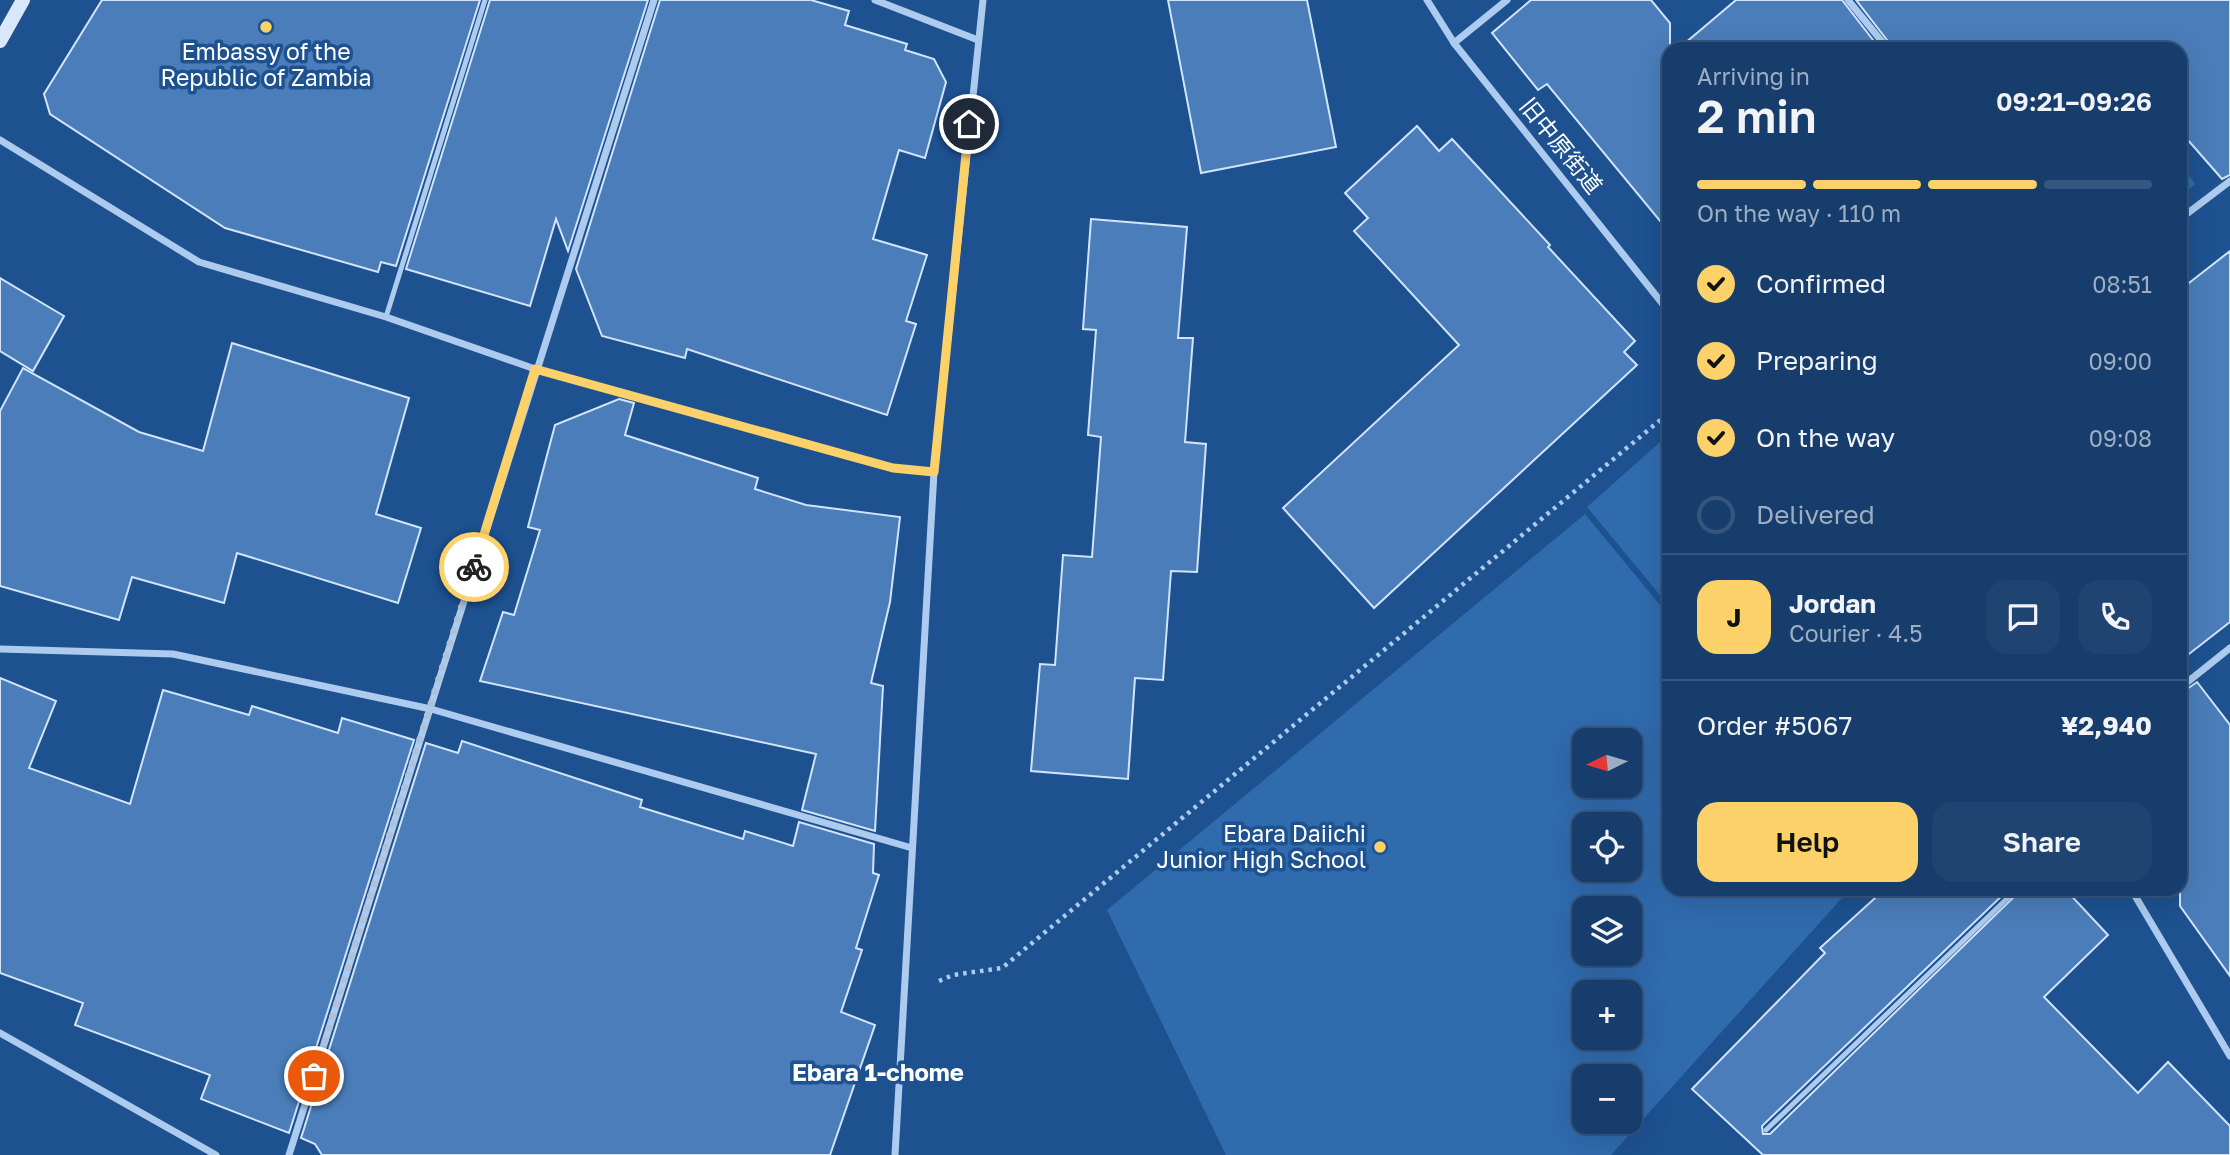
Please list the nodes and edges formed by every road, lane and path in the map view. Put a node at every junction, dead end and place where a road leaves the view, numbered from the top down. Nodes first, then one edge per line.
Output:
1 (23, 0) edge
2 (485, 0) edge
3 (654, 0) edge
4 (875, 0) edge
5 (983, 0) edge
6 (1427, 0) edge
7 (1507, 0) edge
8 (1849, 0) edge
9 (978, 40) junction
10 (0, 41) edge
11 (1882, 42) edge
12 (1454, 43) junction
13 (0, 140) edge
14 (2230, 181) edge
15 (2187, 214) edge
16 (1662, 303) edge
17 (386, 317) junction
18 (535, 369) junction
19 (1662, 419) edge
20 (934, 472) junction
21 (2230, 648) edge
22 (0, 649) edge
23 (2187, 682) edge
24 (431, 709) junction
25 (912, 848) junction
26 (2010, 896) edge
27 (2135, 896) edge
28 (904, 996) junction
29 (0, 1032) edge
30 (2230, 1056) edge
31 (1766, 1130) dead end
32 (216, 1155) edge
33 (289, 1155) edge
34 (895, 1155) edge

1 - 10 street
2 - 17 lane
3 - 18 street
4 - 9 street
5 - 9 street
6 - 12 street, 旧中原街道
7 - 12 street
8 - 11 street
9 - 20 street
12 - 16 street, 旧中原街道
13 - 17 street
14 - 15 street
17 - 18 street
18 - 20 street
18 - 24 street
19 - 28 path
20 - 25 street
21 - 23 street
22 - 24 street
24 - 25 street
24 - 33 street
25 - 28 street
26 - 31 lane
27 - 30 street
28 - 34 street
29 - 32 street

